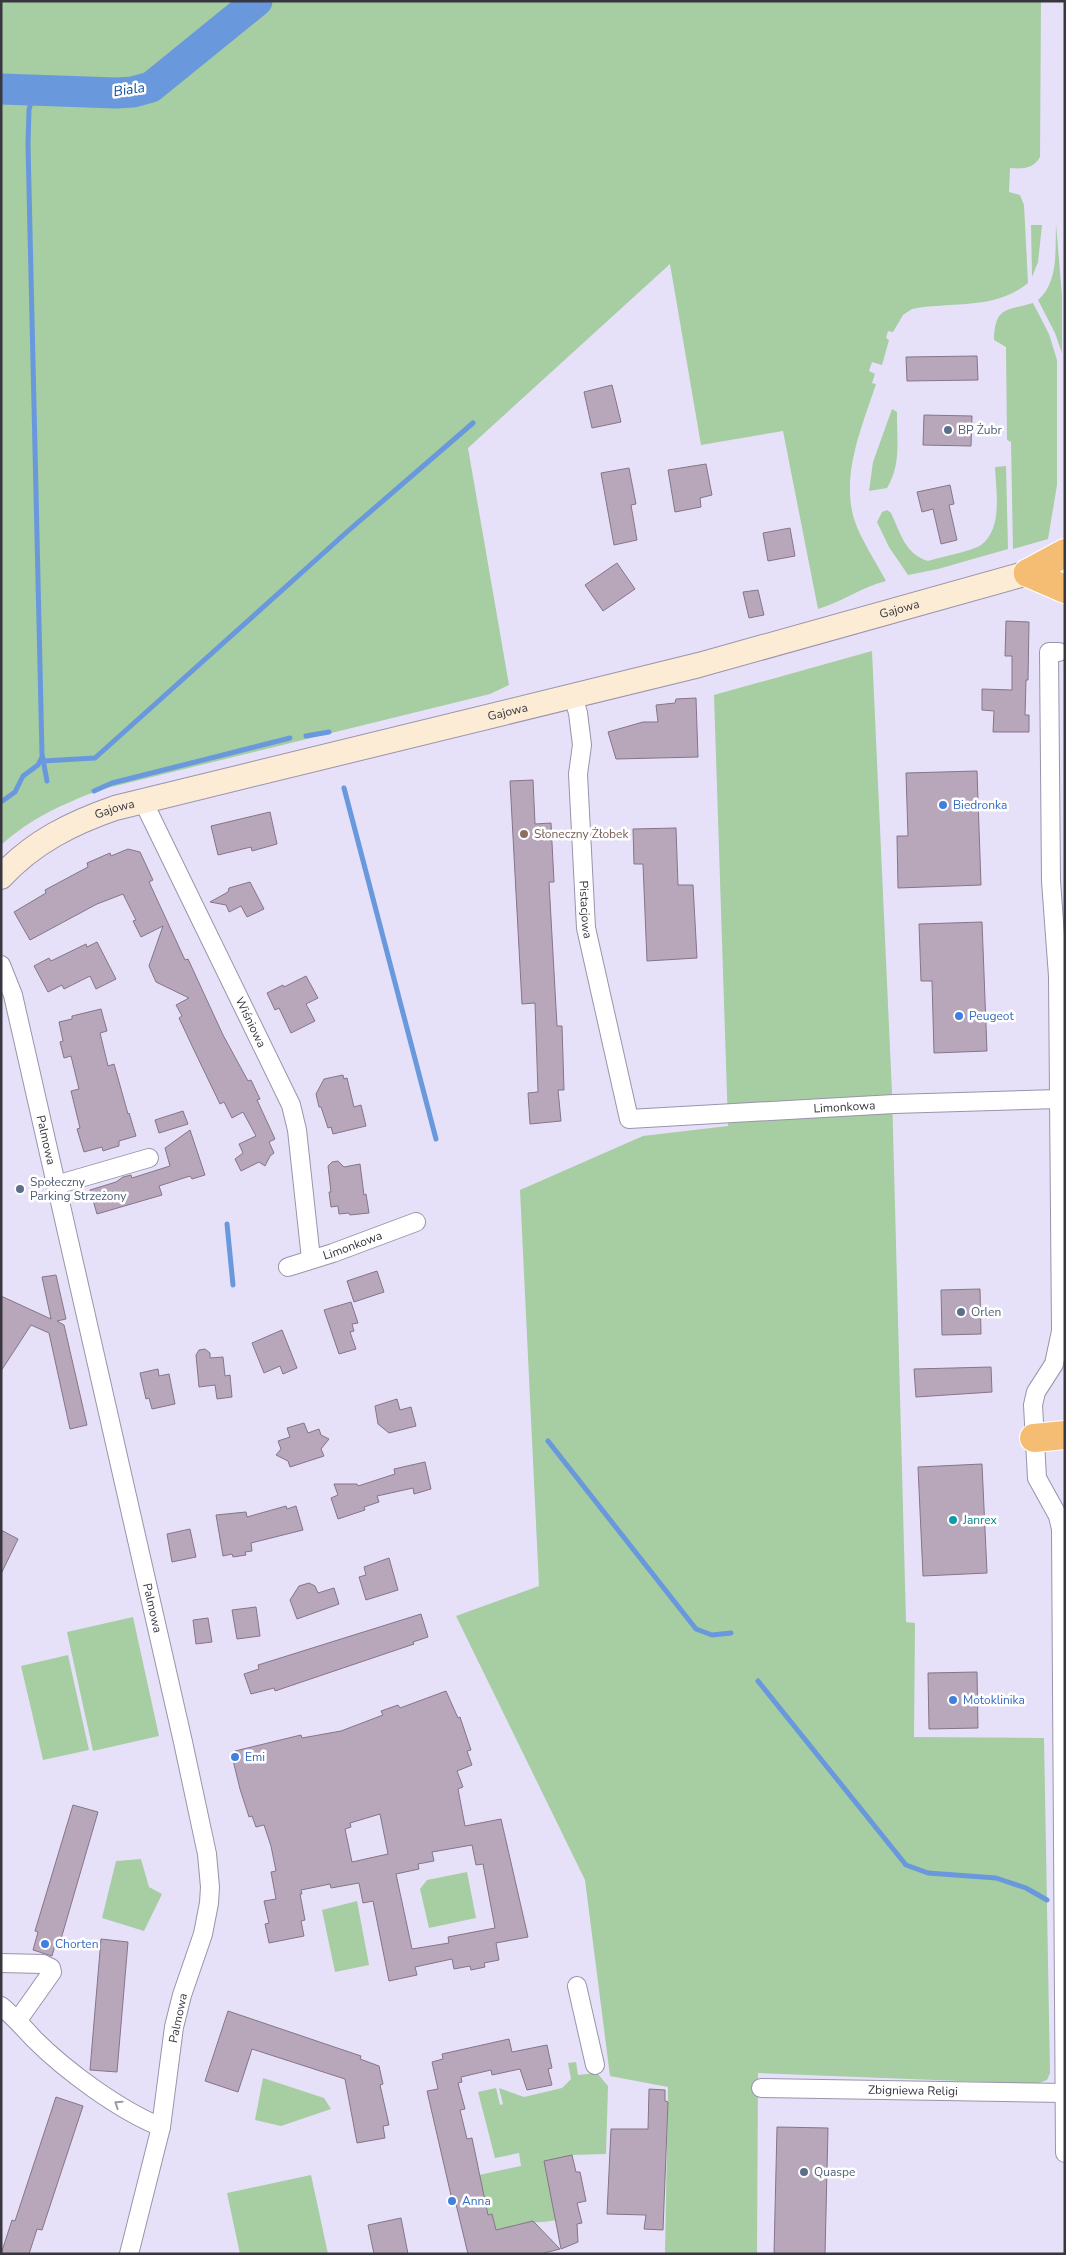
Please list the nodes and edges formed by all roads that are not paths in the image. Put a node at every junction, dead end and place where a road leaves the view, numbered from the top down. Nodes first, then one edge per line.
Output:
1 (1065, 553) edge
2 (1028, 573) junction
3 (1065, 588) edge
4 (1059, 652) dead end
5 (573, 696) junction
6 (143, 801) junction
7 (1, 877) edge
8 (1, 965) edge
9 (1059, 1099) junction
10 (629, 1119) joint
11 (150, 1158) dead end
12 (56, 1185) junction
13 (416, 1222) dead end
14 (312, 1259) junction
15 (288, 1267) dead end
16 (1065, 1435) edge
17 (1034, 1438) junction
18 (1, 1963) edge
19 (577, 1986) dead end
20 (1, 2006) edge
21 (18, 2020) junction
22 (595, 2065) dead end
23 (761, 2088) dead end
24 (1065, 2093) edge
25 (161, 2127) junction
26 (1065, 2153) edge
27 (129, 2254) edge

1 - 2 highway
2 - 3 highway
2 - 5 street, Gajowa
4 - 9 street
5 - 6 street, Gajowa
5 - 10 street, Pistacjowa
6 - 7 street, Gajowa
6 - 14 street, Wiśniowa
8 - 12 street, Palmowa
9 - 10 street, Limonkowa
9 - 17 street
11 - 12 street
12 - 25 street, Palmowa
13 - 14 street, Limonkowa
14 - 15 street, Limonkowa
16 - 17 highway
17 - 24 street
18 - 21 street
19 - 22 street
20 - 21 street
25 -> 21 street
23 - 24 street, Zbigniewa Religi
24 - 26 street
25 - 27 street, Palmowa

